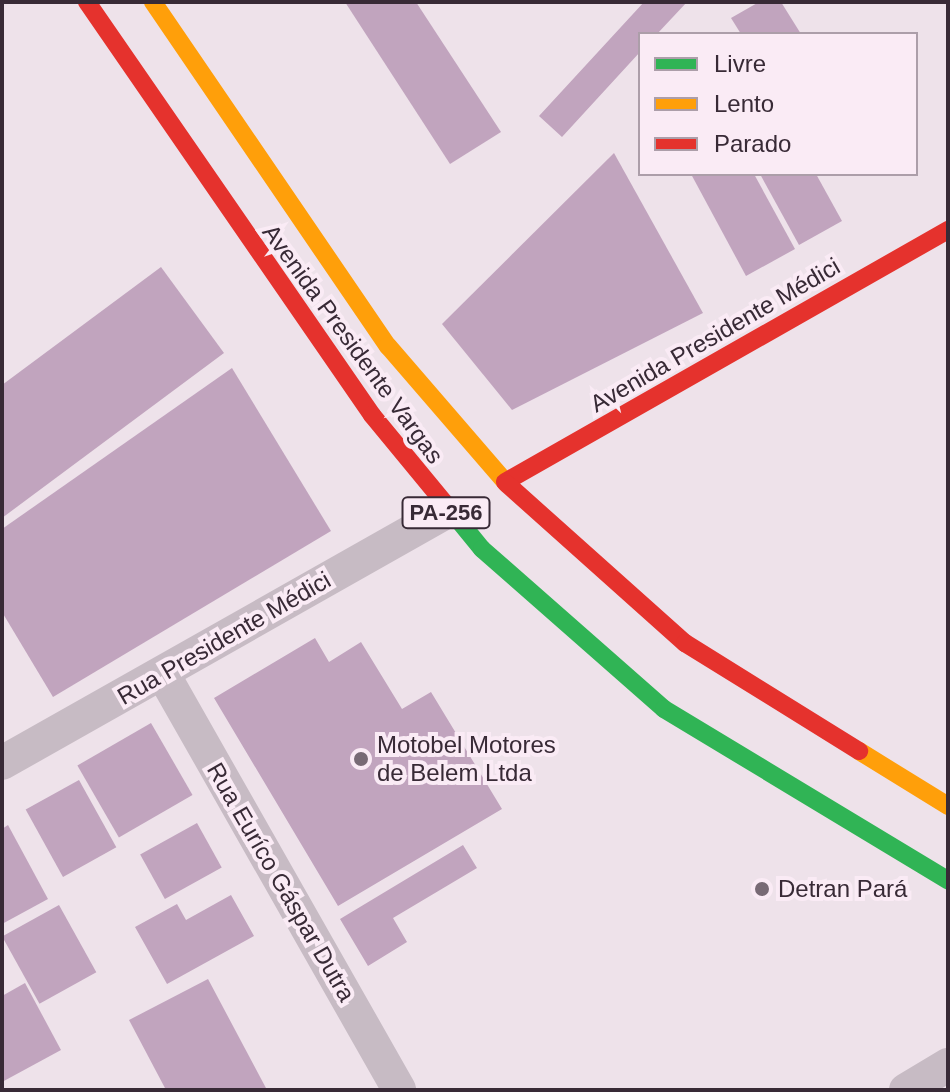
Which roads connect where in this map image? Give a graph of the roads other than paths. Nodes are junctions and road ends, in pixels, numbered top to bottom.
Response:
1 (87, 2) edge
2 (153, 2) edge
3 (948, 230) edge
4 (505, 482) junction
5 (446, 512) junction
6 (163, 674) junction
7 (2, 763) edge
8 (948, 806) edge
9 (948, 880) edge
10 (948, 1065) edge
11 (399, 1090) edge
12 (906, 1090) edge

1 - 5 main road, Avenida Presidente Vargas / PA-256
2 - 4 main road, Avenida Presidente Vargas / PA-256
3 - 4 main road, Avenida Presidente Médici
4 - 8 main road, Avenida Presidente Vargas / PA-256
5 - 6 street, Rua Presidente Médici
5 - 9 main road, Avenida Presidente Vargas / PA-256
6 - 7 street, Rua Presidente Médici
6 - 11 street, Rua Euríco Gáspar Dutra
10 - 12 street

